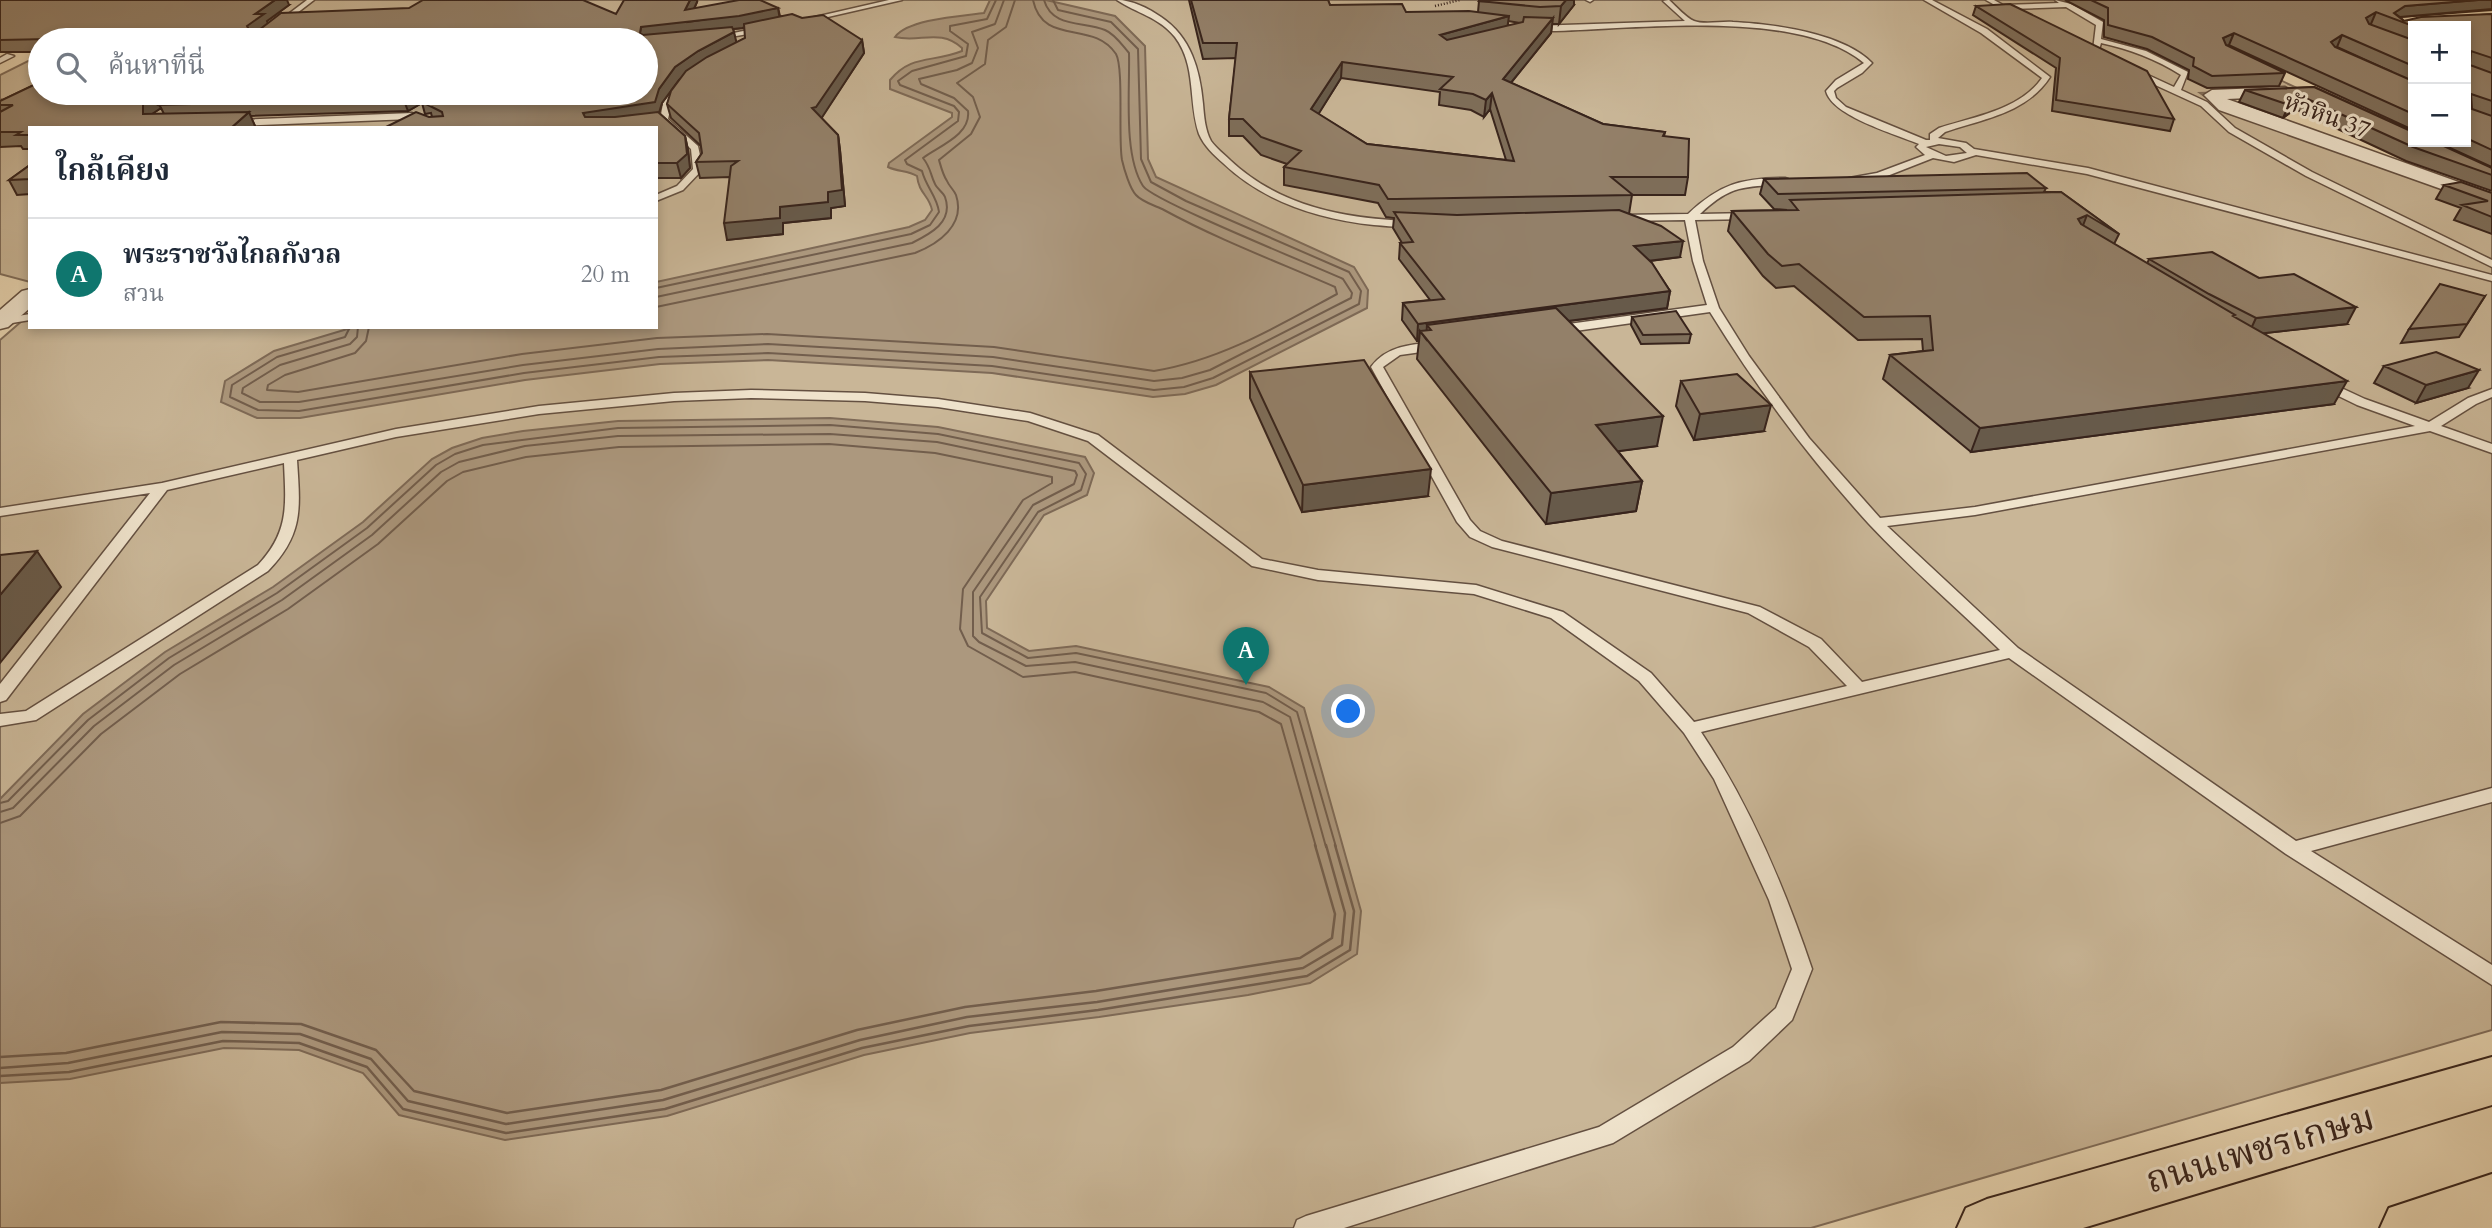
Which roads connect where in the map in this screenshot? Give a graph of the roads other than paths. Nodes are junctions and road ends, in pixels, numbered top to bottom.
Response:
1 (311, 0) edge
2 (899, 0) edge
3 (1120, 0) edge
4 (1927, 0) edge
5 (1989, 0) edge
6 (2058, 0) edge
7 (1666, 1) edge
8 (2070, 5) junction
9 (2001, 8) junction
10 (2025, 19) edge
11 (793, 23) edge
12 (1692, 23) junction
13 (274, 28) edge
14 (768, 29) edge
15 (1526, 29) edge
16 (740, 33) junction
17 (701, 39) edge
18 (2097, 40) junction
19 (745, 43) edge
20 (2084, 48) edge
21 (2095, 54) junction
22 (10, 56) edge
23 (2107, 59) edge
24 (0, 61) edge
25 (2119, 65) edge
26 (2276, 74) edge
27 (681, 84) edge
28 (2176, 91) junction
29 (421, 110) edge
30 (412, 116) junction
31 (664, 120) junction
32 (652, 121) edge
33 (219, 123) edge
34 (394, 126) edge
35 (437, 126) edge
36 (1931, 146) junction
37 (1973, 152) junction
38 (1800, 181) edge
39 (1835, 181) edge
40 (2492, 188) edge
41 (2466, 192) junction
42 (658, 197) edge
43 (2492, 201) edge
44 (1759, 216) edge
45 (1690, 218) junction
46 (1429, 224) edge
47 (1641, 229) edge
48 (1682, 248) edge
49 (1698, 261) junction
50 (2492, 264) edge
51 (2492, 278) edge
52 (23, 293) edge
53 (1713, 307) junction
54 (28, 317) edge
55 (0, 322) edge
56 (1547, 331) edge
57 (1454, 344) edge
58 (2315, 379) edge
59 (2492, 393) edge
60 (2430, 427) junction
61 (2492, 449) edge
62 (290, 458) junction
63 (162, 487) junction
64 (0, 512) edge
65 (1876, 523) junction
66 (2012, 652) junction
67 (1854, 691) junction
68 (0, 696) edge
69 (0, 720) edge
70 (1690, 729) junction
71 (2492, 795) edge
72 (2293, 849) junction
73 (2492, 976) edge
74 (2492, 1081) edge
75 (1306, 1228) edge
76 (1987, 1228) edge

1 - 13 lane
2 - 11 lane
3 - 46 lane
4 - 36 lane
5 - 9 lane
6 - 8 lane
7 - 12 lane
8 - 9 lane
8 - 18 lane
9 - 10 lane
12 - 15 lane
12 - 36 lane
14 - 16 lane
16 - 17 lane
16 - 19 lane
18 - 21 lane
18 - 28 lane
20 - 21 lane
21 - 23 lane
22 - 24 lane
25 - 28 lane
26 - 41 street, หัวหิน 37
27 - 31 lane
28 - 50 lane
29 - 30 lane
30 - 33 lane
30 - 34 lane
30 - 35 lane
31 - 32 lane
31 - 42 lane
36 - 37 lane
36 - 37 lane
36 - 39 lane
37 - 51 lane
38 - 45 lane
40 - 41 street
41 - 43 street, หัวหิน 37
44 - 45 lane
45 - 47 lane
45 - 49 lane
48 - 49 lane
49 - 53 lane
52 - 55 street
53 - 56 lane
53 - 65 lane
54 - 55 lane
57 - 67 lane
58 - 60 lane
59 - 60 lane
60 - 61 lane
60 - 65 lane
62 - 63 lane
62 - 69 lane
62 - 70 lane
63 - 64 lane
63 - 68 lane
65 - 66 lane
66 - 67 lane
66 - 72 lane
67 - 70 lane
70 - 75 lane
71 - 72 lane
72 - 73 lane
74 - 76 main road, ถนนเพชรเกษม

